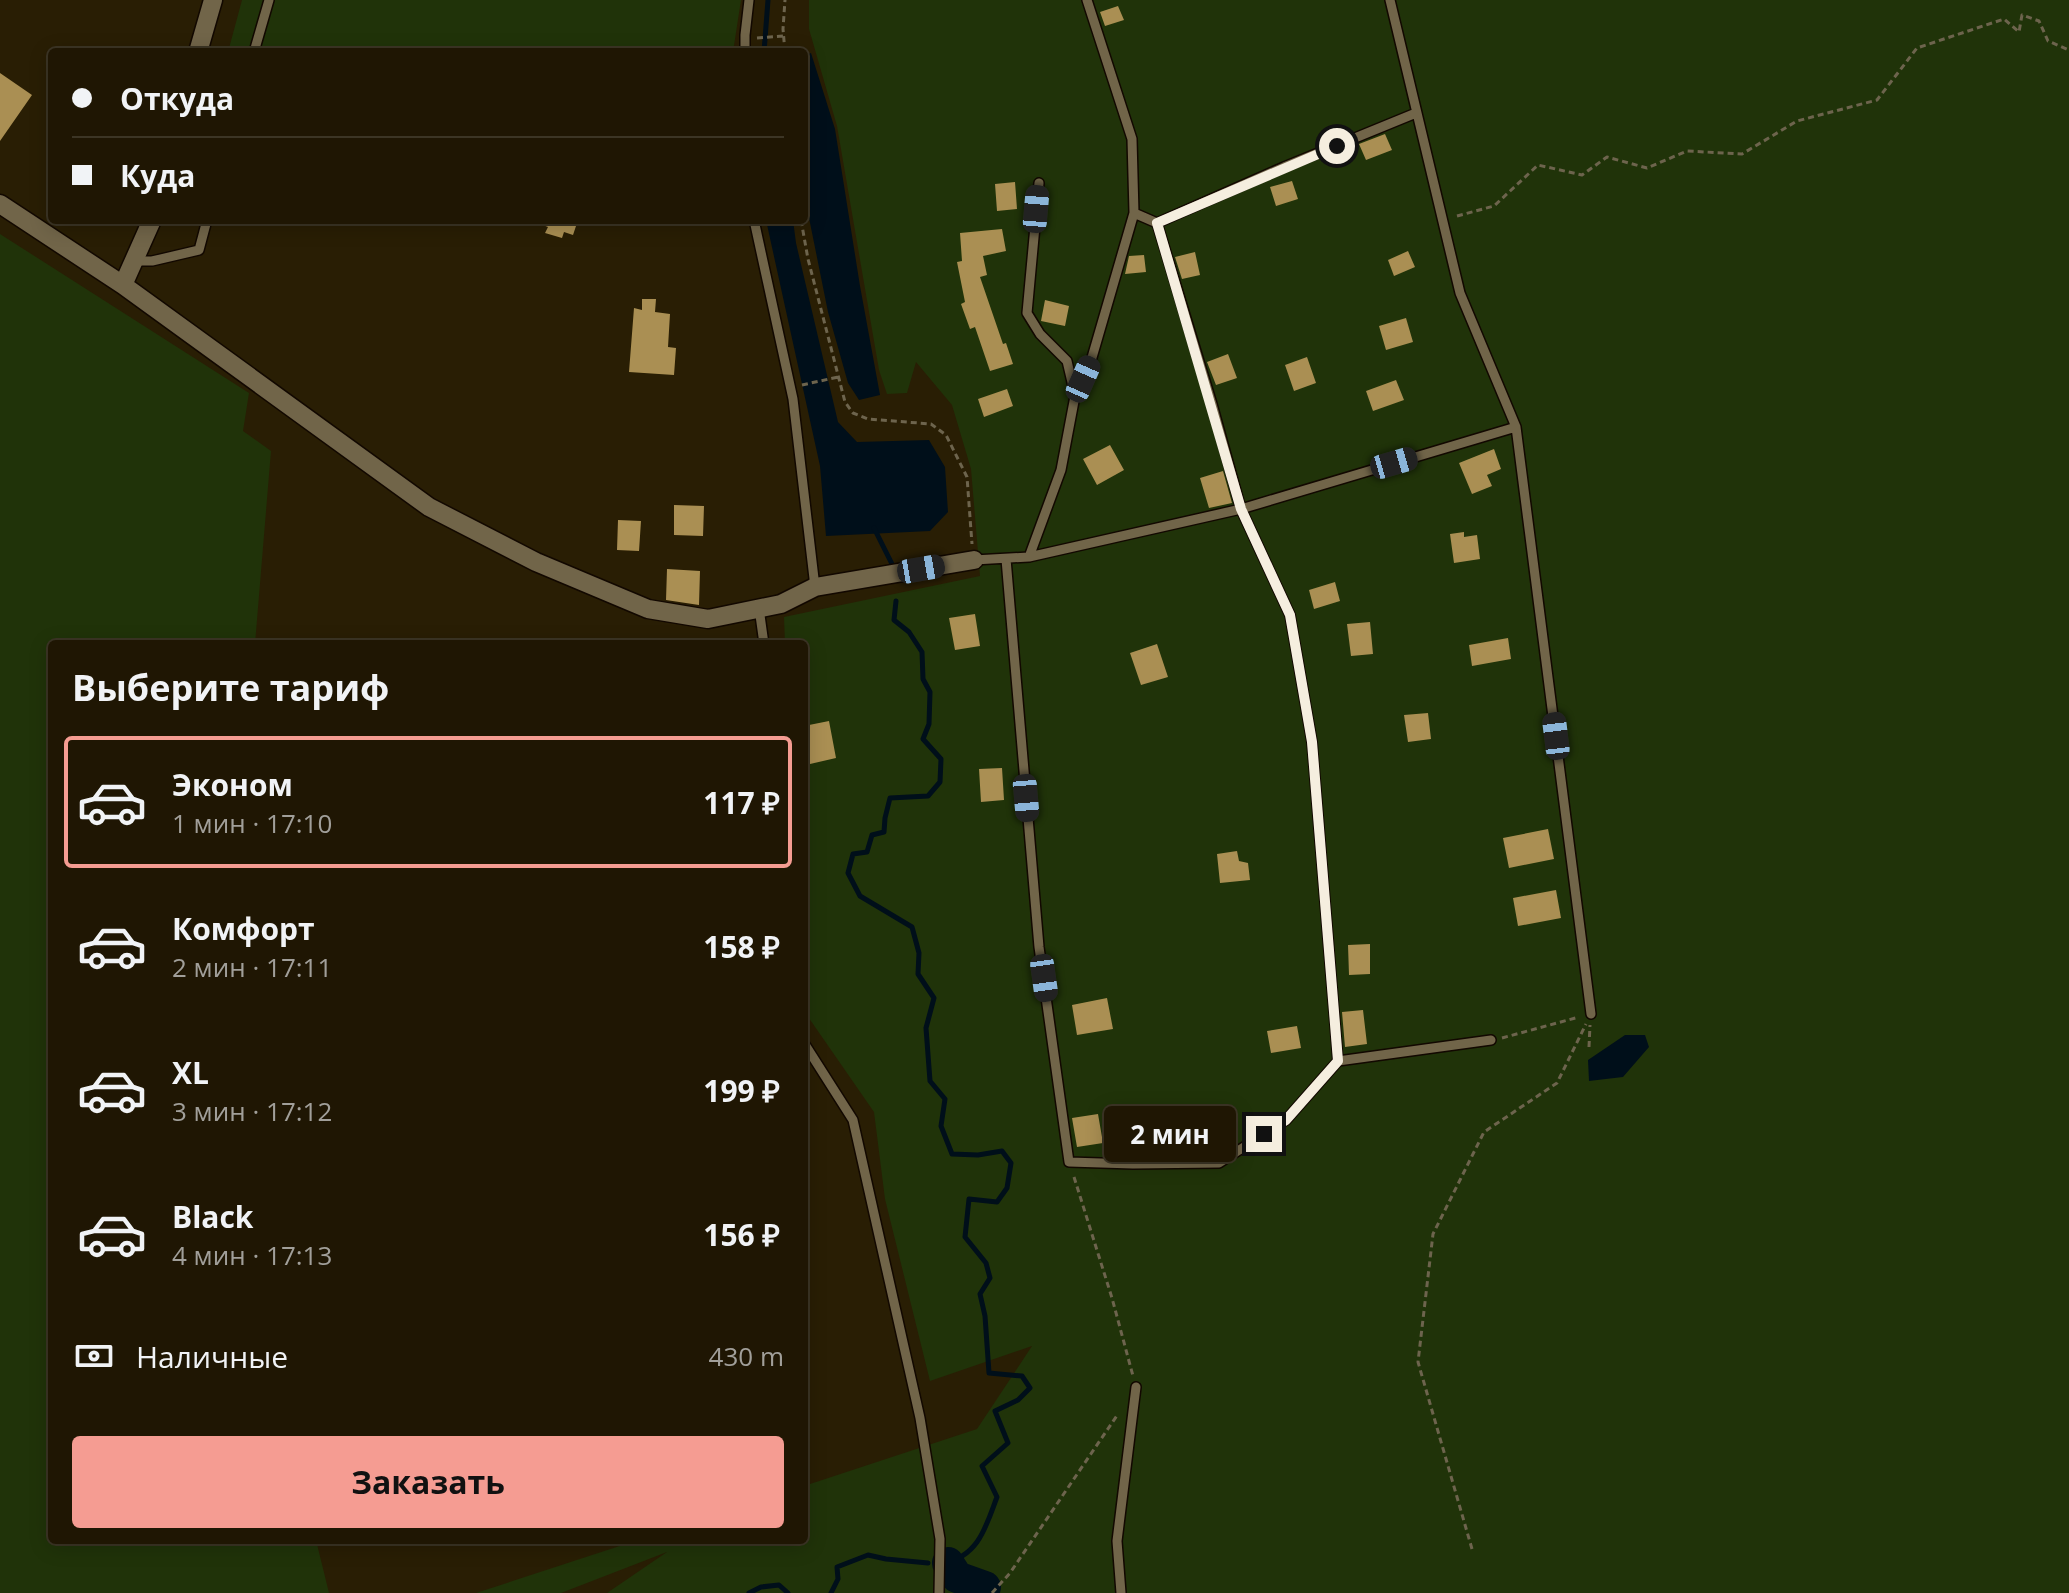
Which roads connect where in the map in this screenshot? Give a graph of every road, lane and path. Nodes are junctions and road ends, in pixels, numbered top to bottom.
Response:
1 (213, 0) edge
2 (269, 0) edge
3 (749, 0) edge
4 (785, 0) edge
5 (1087, 0) edge
6 (1390, 0) edge
7 (784, 36) junction
8 (751, 39) dead end
9 (199, 48) edge
10 (255, 48) edge
11 (745, 48) edge
12 (785, 48) edge
13 (2069, 50) edge
14 (1416, 113) junction
15 (1039, 183) dead end
16 (0, 204) edge
17 (1134, 213) junction
18 (1442, 220) junction
19 (1157, 223) junction
20 (150, 224) edge
21 (206, 224) edge
22 (755, 224) edge
23 (802, 224) edge
24 (134, 261) junction
25 (123, 285) junction
26 (838, 377) junction
27 (806, 384) dead end
28 (1075, 396) junction
29 (1516, 427) junction
30 (1241, 509) junction
31 (1029, 557) junction
32 (1006, 559) junction
33 (974, 560) junction
34 (815, 587) junction
35 (759, 608) junction
36 (763, 640) edge
37 (1591, 1014) junction
38 (1491, 1040) joint
39 (1589, 1047) dead end
40 (808, 1049) edge
41 (1338, 1061) junction
42 (1069, 1162) junction
43 (1136, 1387) junction
44 (1472, 1549) dead end
45 (939, 1593) edge
46 (992, 1593) edge
47 (1121, 1593) edge

1 - 9 street
2 - 10 lane
3 - 11 lane
4 - 7 path
5 - 17 lane
6 - 14 lane
7 - 8 path
7 - 12 path
13 - 18 path
14 - 18 lane
14 - 19 lane
15 - 28 lane
16 - 25 street
17 - 19 lane
17 - 28 lane
18 - 29 lane
19 - 30 lane
20 - 24 street
21 - 24 lane
22 - 34 lane
23 - 26 path
24 - 25 street
25 - 35 street
26 - 27 path
26 - 33 path
28 - 31 lane
29 - 30 lane
29 - 37 lane
30 - 31 lane
30 - 41 lane
31 - 32 lane
32 - 33 lane
32 - 42 lane
33 - 34 street
34 - 35 street
35 - 36 lane
37 - 38 path
37 - 39 path
37 - 44 path
38 - 41 lane
40 - 45 lane
41 - 42 lane
42 - 43 path
43 - 46 path
43 - 47 lane

